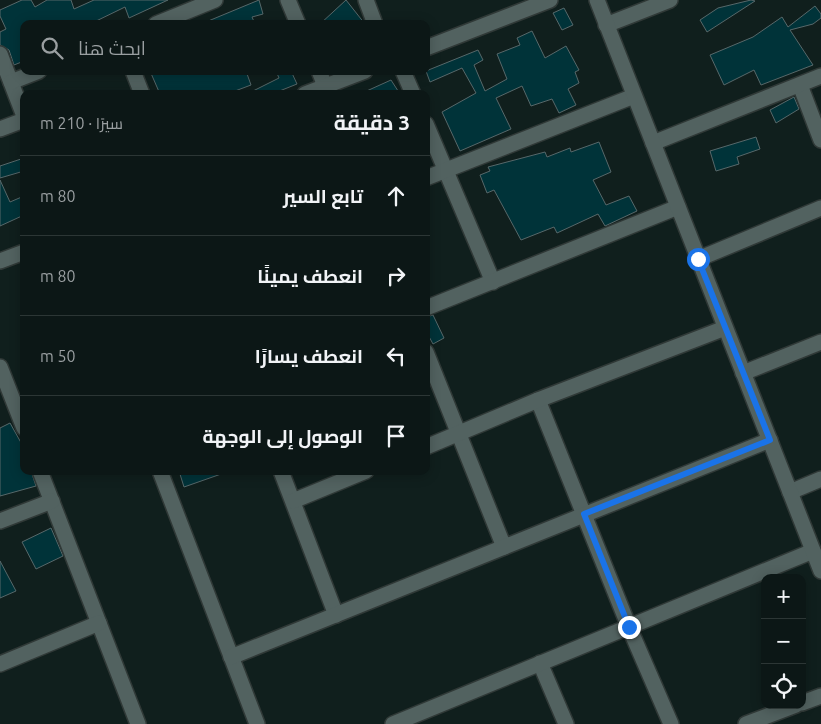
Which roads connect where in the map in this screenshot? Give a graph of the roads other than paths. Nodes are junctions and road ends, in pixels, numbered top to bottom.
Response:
1 (215, 0) edge
2 (288, 0) edge
3 (366, 0) edge
4 (550, 0) edge
5 (597, 0) edge
6 (670, 0) edge
7 (166, 20) edge
8 (296, 20) edge
9 (374, 20) edge
10 (606, 25) junction
11 (430, 46) edge
12 (0, 54) edge
13 (29, 75) edge
14 (135, 75) edge
15 (321, 75) edge
16 (354, 75) edge
17 (406, 75) edge
18 (821, 76) edge
19 (11, 82) junction
20 (800, 84) junction
21 (325, 86) junction
22 (140, 90) edge
23 (315, 90) edge
24 (411, 90) edge
25 (634, 96) junction
26 (20, 106) edge
27 (20, 122) edge
28 (0, 129) edge
29 (430, 133) edge
30 (821, 140) edge
31 (653, 142) junction
32 (446, 170) junction
33 (430, 176) edge
34 (678, 207) junction
35 (821, 208) edge
36 (20, 254) edge
37 (698, 259) junction
38 (0, 261) edge
39 (493, 282) junction
40 (430, 306) edge
41 (726, 328) junction
42 (821, 342) edge
43 (430, 362) edge
44 (0, 367) edge
45 (743, 373) junction
46 (4, 387) edge
47 (538, 400) junction
48 (20, 420) edge
49 (458, 434) junction
50 (770, 440) junction
51 (430, 445) edge
52 (42, 475) edge
53 (162, 475) edge
54 (283, 475) edge
55 (356, 475) edge
56 (821, 480) edge
57 (790, 492) junction
58 (52, 501) junction
59 (293, 501) junction
60 (584, 514) junction
61 (0, 521) edge
62 (504, 547) junction
63 (813, 551) junction
64 (821, 571) edge
65 (336, 615) junction
66 (99, 623) junction
67 (629, 627) junction
68 (232, 657) junction
69 (540, 663) junction
70 (0, 664) edge
71 (821, 696) edge
72 (806, 702) edge
73 (785, 709) edge
74 (138, 724) edge
75 (257, 724) edge
76 (393, 724) edge
77 (566, 724) edge
78 (671, 724) edge
79 (746, 724) edge

1 - 7 street
2 - 8 street
3 - 9 street
4 - 11 street
5 - 10 street
6 - 10 street
10 - 25 street
12 - 19 street
13 - 19 street
14 - 22 street
15 - 21 street
16 - 21 street
17 - 24 street
18 - 20 street
19 - 26 street
20 - 30 street
20 - 31 street
21 - 23 street
25 - 31 street
25 - 32 street
27 - 28 street
29 - 32 street
31 - 34 street
32 - 33 street
32 - 39 street
34 - 37 street
34 - 39 street
35 - 37 street
36 - 38 street
37 - 41 street
39 - 40 street
41 - 45 street
41 - 47 street
42 - 45 street
43 - 49 street
44 - 46 street
45 - 50 street
46 - 48 street
47 - 49 street
47 - 60 street
49 - 51 street
49 - 62 street
50 - 57 street
50 - 60 street
52 - 58 street
53 - 68 street
54 - 59 street
55 - 59 street
56 - 57 street
57 - 63 street
58 - 61 street
58 - 66 street
59 - 65 street
60 - 62 street
60 - 67 street
62 - 65 street
63 - 64 street
63 - 67 street
65 - 68 street
66 - 70 street
66 - 74 street
67 - 69 street
67 - 78 street
68 - 75 street
69 - 76 street
69 - 77 street
71 - 72 street
73 - 79 street

